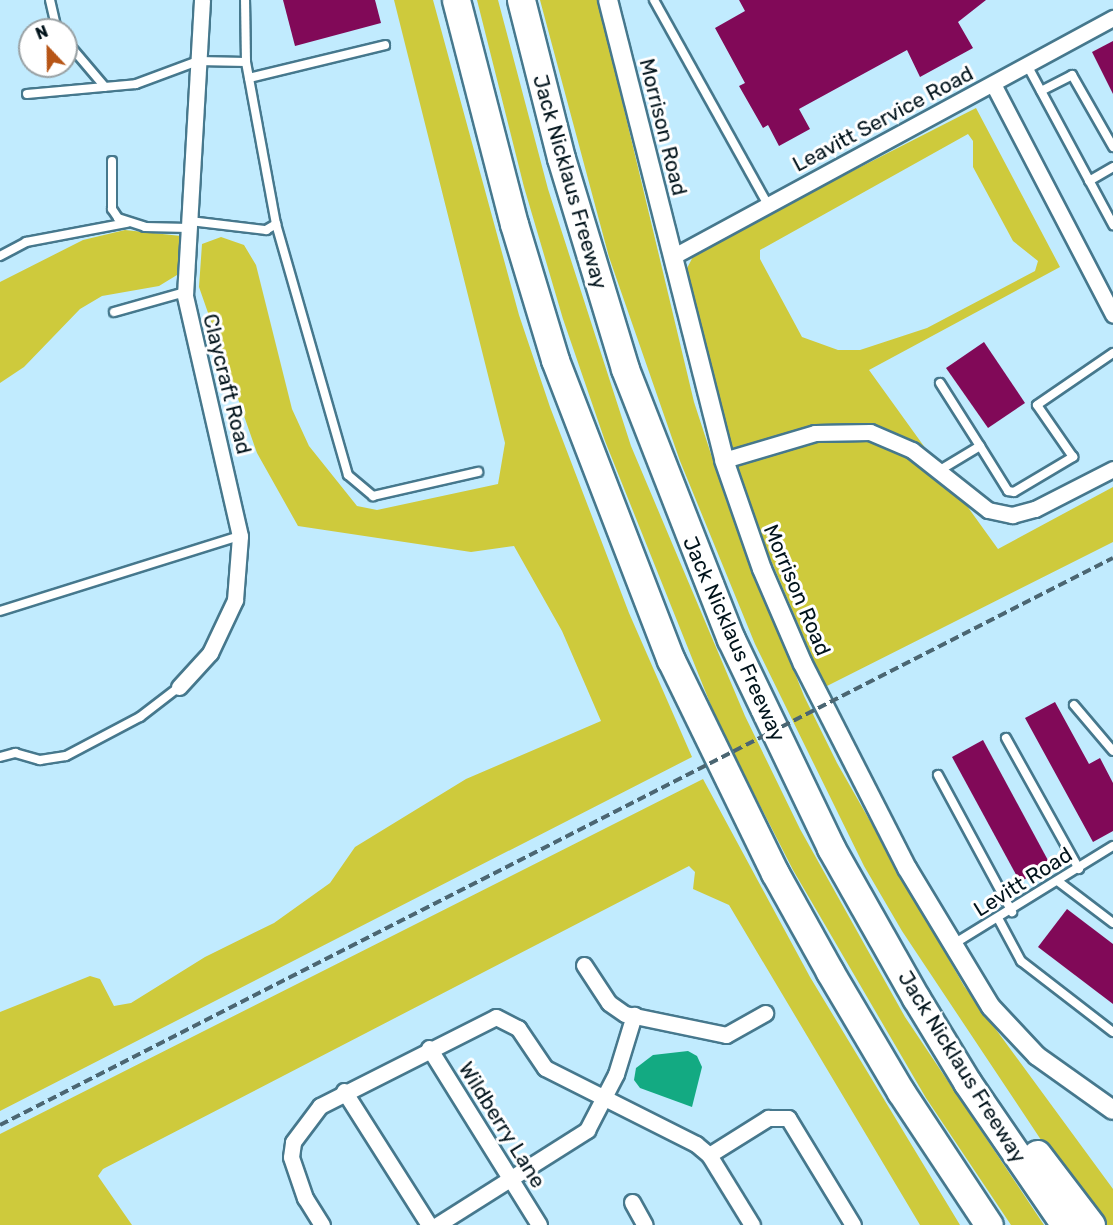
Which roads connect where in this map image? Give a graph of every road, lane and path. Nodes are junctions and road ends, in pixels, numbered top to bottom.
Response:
1 (50, 0) edge
2 (201, 0) edge
3 (245, 0) edge
4 (456, 0) edge
5 (521, 0) edge
6 (608, 0) edge
7 (654, 0) edge
8 (54, 18) edge
9 (1113, 18) edge
10 (385, 45) dead end
11 (78, 55) edge
12 (198, 61) junction
13 (246, 62) junction
14 (1027, 65) junction
15 (249, 78) junction
16 (993, 84) junction
17 (105, 87) junction
18 (1041, 91) junction
19 (27, 94) dead end
20 (1113, 147) edge
21 (112, 161) dead end
22 (1113, 167) edge
23 (1089, 181) junction
24 (768, 205) junction
25 (127, 223) junction
26 (190, 224) junction
27 (276, 224) junction
28 (1113, 225) edge
29 (0, 256) edge
30 (672, 256) junction
31 (185, 292) junction
32 (114, 312) dead end
33 (1113, 315) edge
34 (1113, 353) edge
35 (940, 383) dead end
36 (980, 446) junction
37 (724, 460) junction
38 (1113, 469) edge
39 (940, 470) junction
40 (478, 472) dead end
41 (240, 536) junction
42 (0, 610) edge
43 (179, 687) joint
44 (1074, 705) dead end
45 (1006, 738) dead end
46 (1113, 751) edge
47 (0, 757) edge
48 (938, 775) dead end
49 (1113, 846) edge
50 (1079, 869) junction
51 (1059, 882) junction
52 (1012, 912) junction
53 (999, 920) junction
54 (1113, 923) edge
55 (951, 946) junction
56 (584, 965) dead end
57 (916, 998) junction
58 (765, 1013) dead end
59 (633, 1016) junction
60 (1113, 1032) edge
61 (429, 1048) junction
62 (344, 1091) junction
63 (605, 1102) junction
64 (1113, 1110) edge
65 (709, 1155) junction
66 (511, 1179) junction
67 (964, 1190) junction
68 (632, 1203) dead end
69 (322, 1225) edge
70 (429, 1225) edge
71 (437, 1225) edge
72 (539, 1225) edge
73 (645, 1225) edge
74 (752, 1225) edge
75 (854, 1225) edge
76 (982, 1225) edge
77 (989, 1225) edge
78 (1065, 1225) edge
79 (1091, 1225) edge

1 - 8 lane
2 - 12 street, Claycraft Road
3 - 13 lane
4 - 67 highway
5 - 57 highway, Jack Nicklaus Freeway
6 - 30 street, Morrison Road
7 - 24 lane
9 - 14 street, Leavitt Service Road
10 - 15 lane
11 - 17 lane
12 - 13 lane
12 - 17 lane
12 - 26 street, Claycraft Road
13 - 15 lane
14 - 16 street, Leavitt Service Road
14 - 18 lane
15 - 27 lane
16 - 24 street, Leavitt Service Road
16 - 33 street
17 - 19 lane
18 - 20 lane
18 - 23 lane
21 - 25 lane
22 - 23 lane
23 - 28 lane
24 - 30 street, Leavitt Service Road
25 - 26 lane
25 - 29 lane
26 - 27 lane
26 - 31 street, Claycraft Road
27 - 40 lane
30 - 37 street, Morrison Road
31 - 32 lane
31 - 41 street, Claycraft Road
34 - 36 lane
35 - 36 lane
36 - 39 lane
37 - 39 street
37 - 55 street, Morrison Road
38 - 39 street
41 - 42 lane
41 - 43 street, Claycraft Road
43 - 47 lane
44 - 46 lane
45 - 50 lane
48 - 52 lane
49 - 50 lane, Levitt Road
50 - 51 lane, Levitt Road
51 - 52 lane, Levitt Road
51 - 54 lane
52 - 53 lane, Levitt Road
53 - 55 lane, Levitt Road
53 - 60 lane
55 - 64 street, Morrison Road
56 - 59 street
57 - 78 highway, Jack Nicklaus Freeway
57 - 79 highway
58 - 59 street
59 - 63 street
61 - 62 street
61 - 63 street
61 - 66 street, Wildberry Lane
62 - 69 street
62 - 70 street
63 - 65 street
63 - 66 street
65 - 74 street
65 - 75 street
66 - 71 street
66 - 72 street, Wildberry Lane
67 - 76 highway
67 - 77 highway
68 - 73 street

